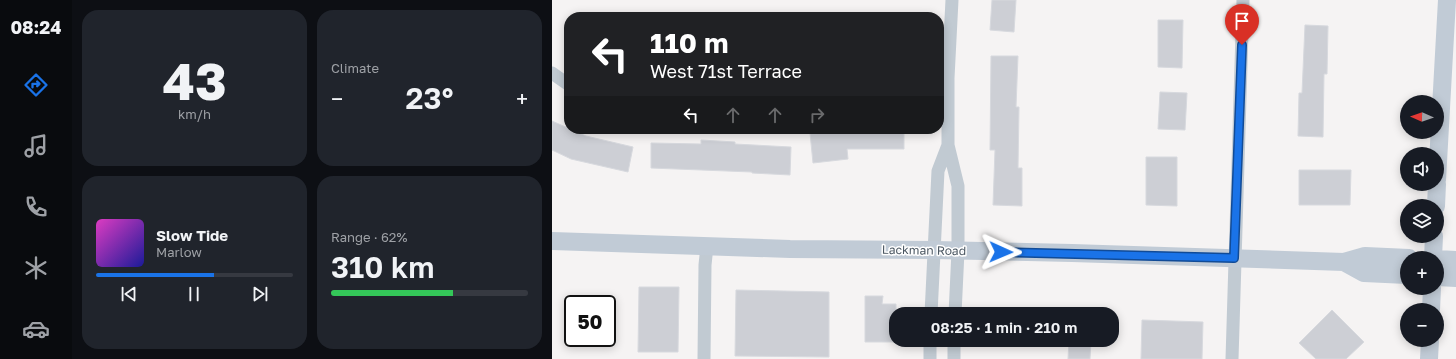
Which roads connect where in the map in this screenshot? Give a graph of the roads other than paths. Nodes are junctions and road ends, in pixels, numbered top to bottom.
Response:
1 (952, 0) edge
2 (1243, 0) edge
3 (1447, 0) edge
4 (552, 73) edge
5 (944, 78) edge
6 (564, 81) edge
7 (948, 145) junction
8 (1439, 147) edge
9 (552, 241) edge
10 (707, 246) junction
11 (935, 250) junction
12 (958, 251) junction
13 (1234, 258) junction
14 (1400, 258) edge
15 (1444, 259) edge
16 (1456, 260) edge
17 (1344, 262) junction
18 (1400, 275) edge
19 (1444, 277) edge
20 (1456, 278) edge
21 (931, 307) edge
22 (956, 307) edge
23 (930, 347) edge
24 (954, 347) edge
25 (1430, 347) edge
26 (704, 359) edge
27 (930, 359) edge
28 (954, 359) edge
29 (1232, 359) edge
30 (1429, 359) edge

1 - 5 street
2 - 13 street
3 - 8 main road
4 - 6 street
5 - 7 street
7 - 11 street
7 - 12 street
9 - 10 main road, Lackman Road
10 - 11 main road, Lackman Road
10 - 26 street
11 - 12 main road, Lackman Road
11 - 21 street
12 - 13 main road, Lackman Road
12 - 22 street
13 - 17 main road, Lackman Road
13 - 29 street
14 - 17 main road, Lackman Road
15 - 16 main road
17 - 18 main road, Lackman Road
19 - 20 main road
23 - 27 street
24 - 28 street
25 - 30 main road

